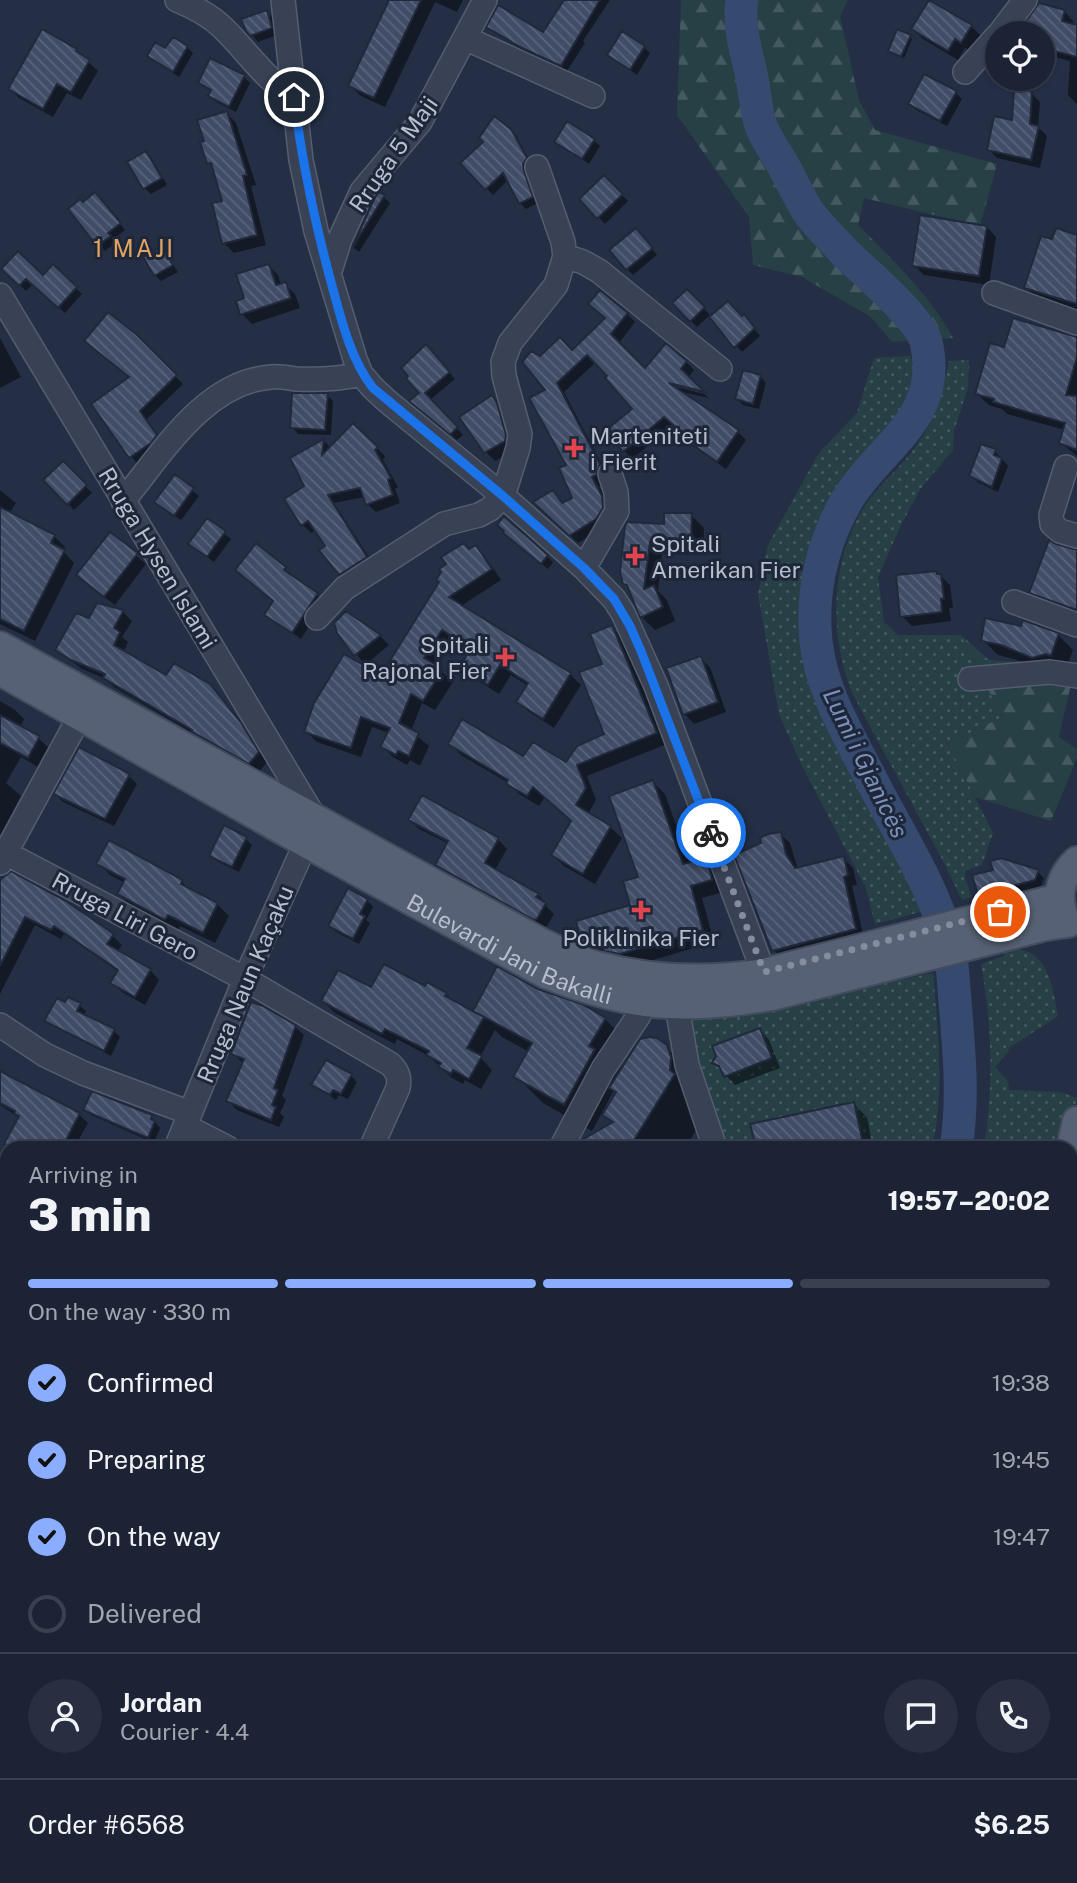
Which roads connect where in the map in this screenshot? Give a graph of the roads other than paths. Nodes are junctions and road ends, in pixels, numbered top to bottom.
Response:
1 (177, 0) edge
2 (283, 0) edge
3 (485, 0) edge
4 (1025, 0) edge
5 (1009, 21) edge
6 (465, 38) junction
7 (985, 50) edge
8 (965, 72) dead end
9 (593, 96) dead end
10 (294, 97) junction
11 (537, 167) dead end
12 (565, 256) junction
13 (328, 274) junction
14 (995, 293) dead end
15 (0, 295) edge
16 (1077, 323) edge
17 (720, 369) dead end
18 (361, 374) junction
19 (1066, 467) dead end
20 (610, 474) dead end
21 (503, 496) junction
22 (123, 501) junction
23 (1077, 536) edge
24 (584, 568) junction
25 (1014, 602) dead end
26 (317, 618) dead end
27 (1077, 625) edge
28 (0, 646) edge
29 (0, 671) edge
30 (1077, 676) edge
31 (970, 679) dead end
32 (80, 716) junction
33 (311, 831) junction
34 (2, 855) edge
35 (1077, 861) edge
36 (1071, 924) edge
37 (246, 979) junction
38 (768, 984) junction
39 (645, 1003) junction
40 (677, 1006) junction
41 (0, 1026) edge
42 (187, 1120) junction
43 (1077, 1121) edge
44 (179, 1141) edge
45 (218, 1141) edge
46 (374, 1141) edge
47 (565, 1141) edge
48 (713, 1141) edge
49 (1073, 1141) edge

1 - 10 street
2 - 10 street
3 - 6 street, Rruga 5 Maji
4 - 5 street
6 - 9 street
6 - 13 street, Rruga 5 Maji
7 - 8 street
10 - 13 street
11 - 12 street
12 - 17 street
12 - 21 street
13 - 18 street
14 - 16 street
15 - 22 street, Rruga Hysen Islami
18 - 21 street
18 - 22 street
19 - 23 street
20 - 24 street
21 - 24 street
21 - 26 street
22 - 33 street, Rruga Hysen Islami
24 - 38 street
25 - 27 street
28 - 33 main road, Bulevardi Jani Bakalli
29 - 32 main road, Bulevardi Jani Bakalli
30 - 31 street
32 - 33 main road, Bulevardi Jani Bakalli
32 - 34 street
33 - 37 street, Rruga Naun Kaçaku
33 - 38 main road, Bulevardi Jani Bakalli
33 - 39 main road, Bulevardi Jani Bakalli
34 - 37 street, Rruga Liri Gero
35 - 36 main road
36 - 38 main road, Bulevardi Jani Bakalli
37 - 42 street, Rruga Naun Kaçaku
37 - 46 street, Rruga Liri Gero
38 - 40 main road, Bulevardi Jani Bakalli
39 - 40 main road, Bulevardi Jani Bakalli
39 - 47 street
40 - 48 street
41 - 42 street
42 - 44 street, Rruga Naun Kaçaku
42 - 45 street
43 - 49 main road

